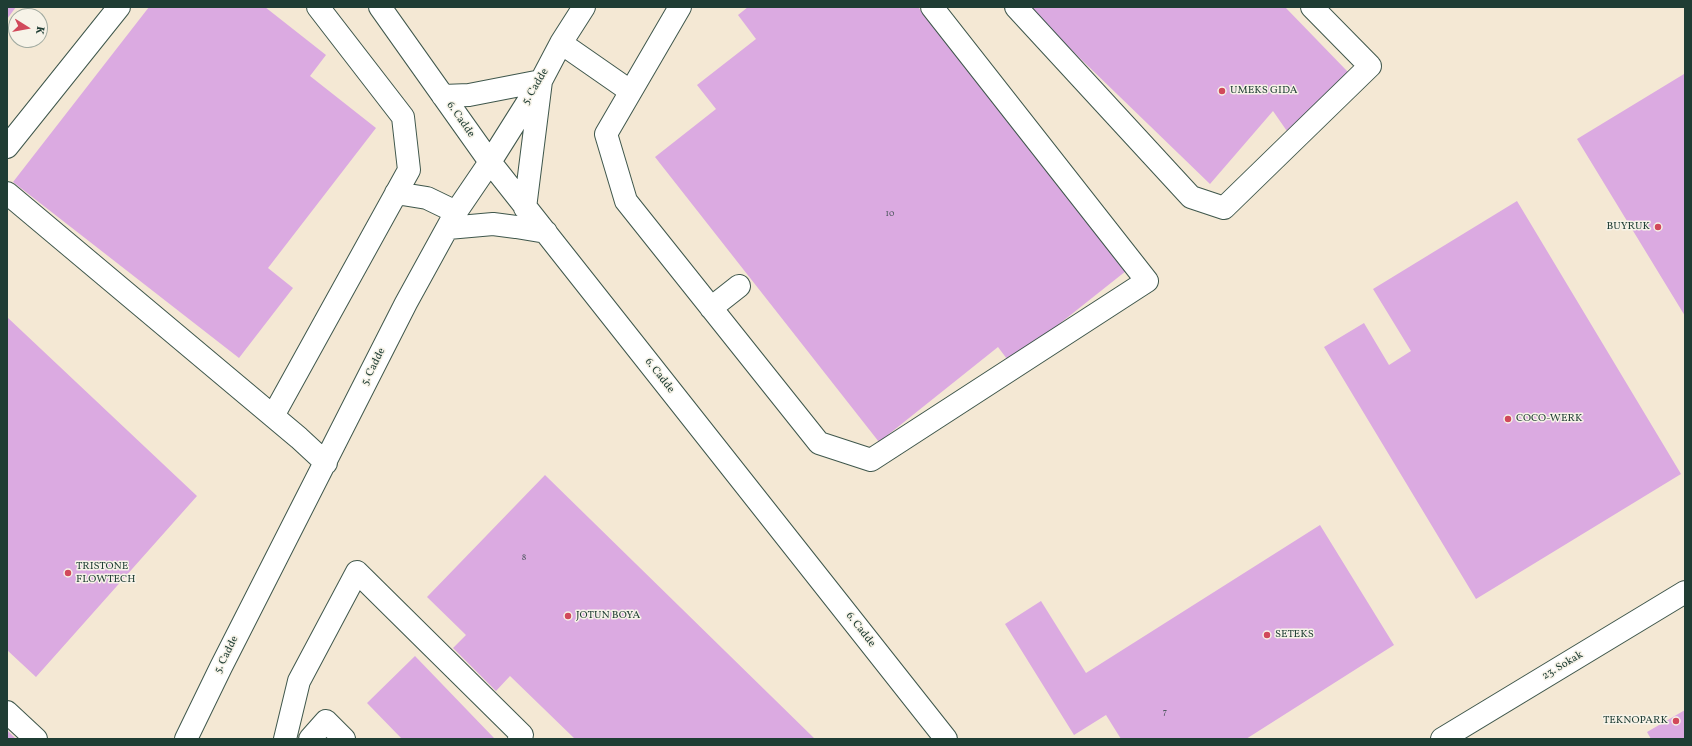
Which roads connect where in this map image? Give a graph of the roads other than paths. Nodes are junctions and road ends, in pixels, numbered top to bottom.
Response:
1 (119, 7) edge
2 (318, 7) edge
3 (380, 7) edge
4 (584, 7) edge
5 (680, 7) edge
6 (932, 7) edge
7 (1016, 7) edge
8 (1312, 7) edge
9 (561, 43) junction
10 (541, 81) junction
11 (630, 91) junction
12 (443, 96) junction
13 (7, 147) edge
14 (490, 162) junction
15 (7, 193) edge
16 (396, 193) junction
17 (525, 208) junction
18 (452, 220) junction
19 (546, 232) junction
20 (739, 286) dead end
21 (711, 308) junction
22 (273, 416) junction
23 (326, 463) junction
24 (1685, 592) edge
25 (7, 712) edge
26 (36, 739) edge
27 (186, 739) edge
28 (285, 739) edge
29 (310, 739) edge
30 (344, 739) edge
31 (519, 739) edge
32 (946, 739) edge
33 (1442, 739) edge

1 - 13 street
2 - 16 street
3 - 12 street, 6. Cadde
4 - 9 street, 5. Cadde
5 - 11 street
6 - 21 street
7 - 8 street
9 - 10 street, 5. Cadde
9 - 11 street
10 - 12 street
10 - 14 street, 5. Cadde
10 - 17 street
11 - 21 street
12 - 14 street, 6. Cadde
14 - 17 street, 6. Cadde
14 - 18 street, 5. Cadde
15 - 22 street
16 - 18 street
16 - 22 street
17 - 19 street, 6. Cadde
18 - 19 street
18 - 23 street, 5. Cadde
19 - 32 street, 6. Cadde
20 - 21 street
22 - 23 street
23 - 27 street, 5. Cadde
24 - 33 street, 23. Sokak
25 - 26 street
28 - 31 street
29 - 30 street

